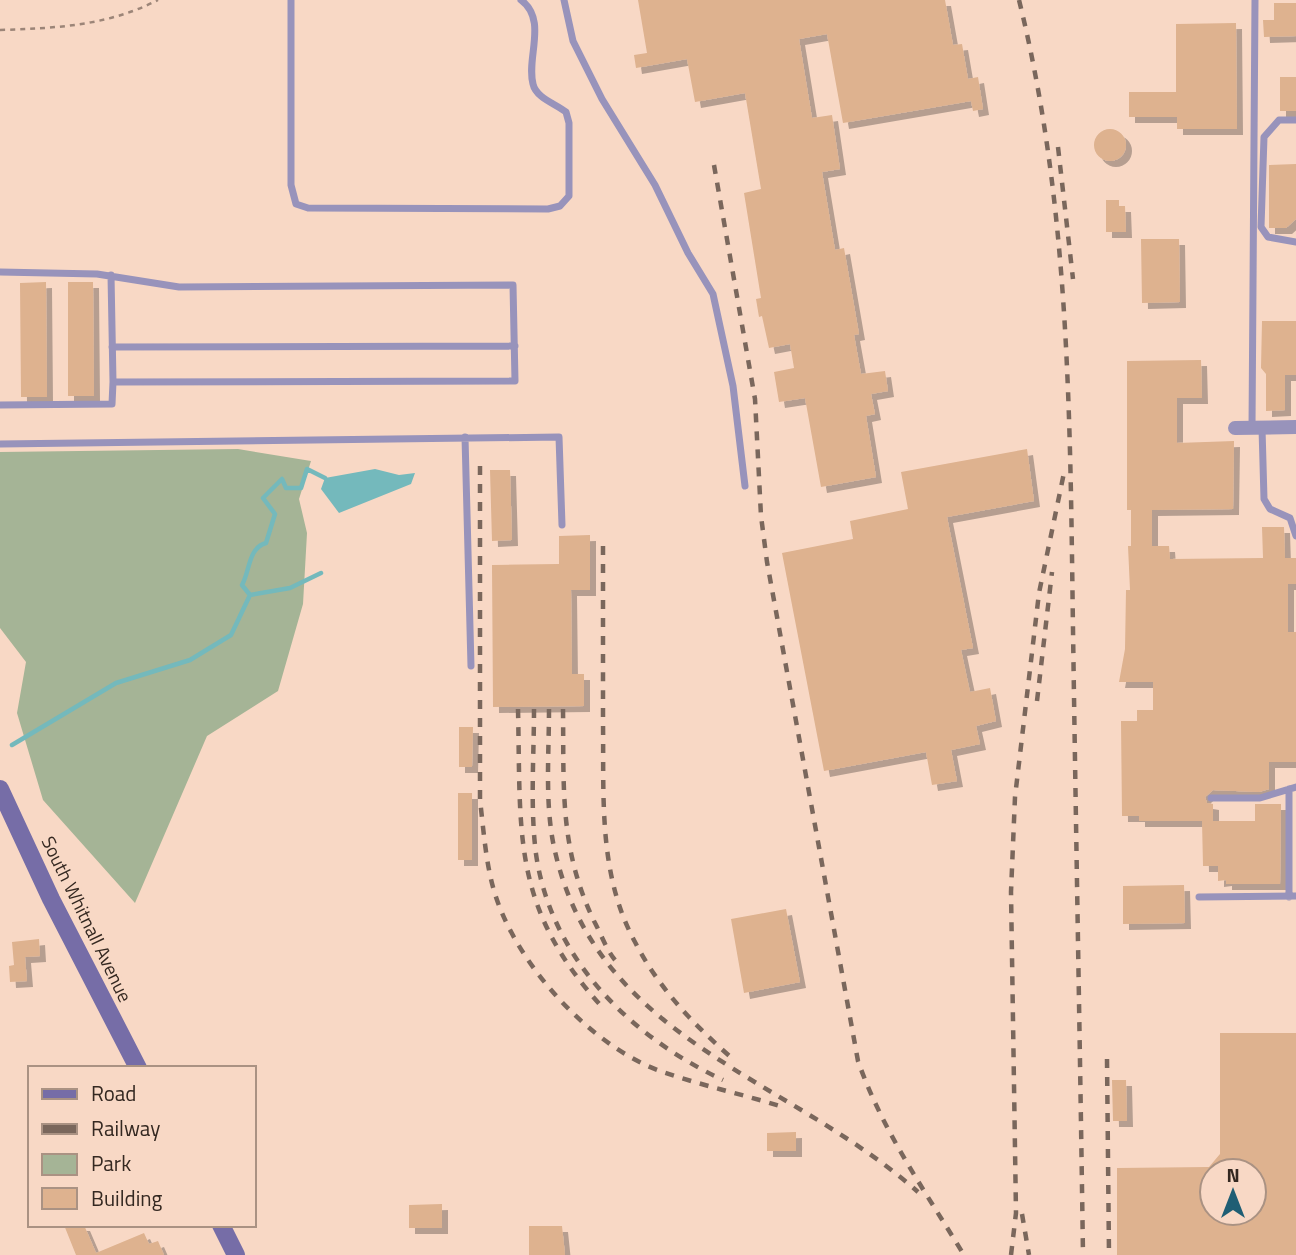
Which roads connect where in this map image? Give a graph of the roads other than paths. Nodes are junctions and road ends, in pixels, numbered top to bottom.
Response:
1 (291, 0) edge
2 (521, 0) edge
3 (564, 0) edge
4 (1255, 0) edge
5 (1296, 120) edge
6 (1296, 242) edge
7 (0, 272) edge
8 (111, 275) junction
9 (515, 346) junction
10 (112, 347) junction
11 (113, 382) junction
12 (0, 405) edge
13 (1257, 427) junction
14 (1296, 427) edge
15 (1235, 428) dead end
16 (465, 438) junction
17 (0, 444) edge
18 (746, 486) dead end
19 (562, 525) dead end
20 (1296, 536) edge
21 (471, 666) dead end
22 (1293, 788) edge
23 (0, 789) edge
24 (1211, 798) dead end
25 (1199, 897) dead end
26 (1293, 897) edge
27 (137, 1066) edge
28 (221, 1227) edge
29 (236, 1255) edge

1 - 2 lane
3 - 18 lane
4 - 13 lane
5 - 6 lane
7 - 8 lane
8 - 9 lane
8 - 10 lane
9 - 10 lane
9 - 11 lane
10 - 11 lane
11 - 12 lane
13 - 14 street
13 - 15 street
13 - 20 lane
16 - 17 lane
16 - 19 lane
16 - 21 lane
22 - 24 lane
22 - 26 lane
23 - 27 street, South Whitnall Avenue
25 - 26 lane
28 - 29 street

